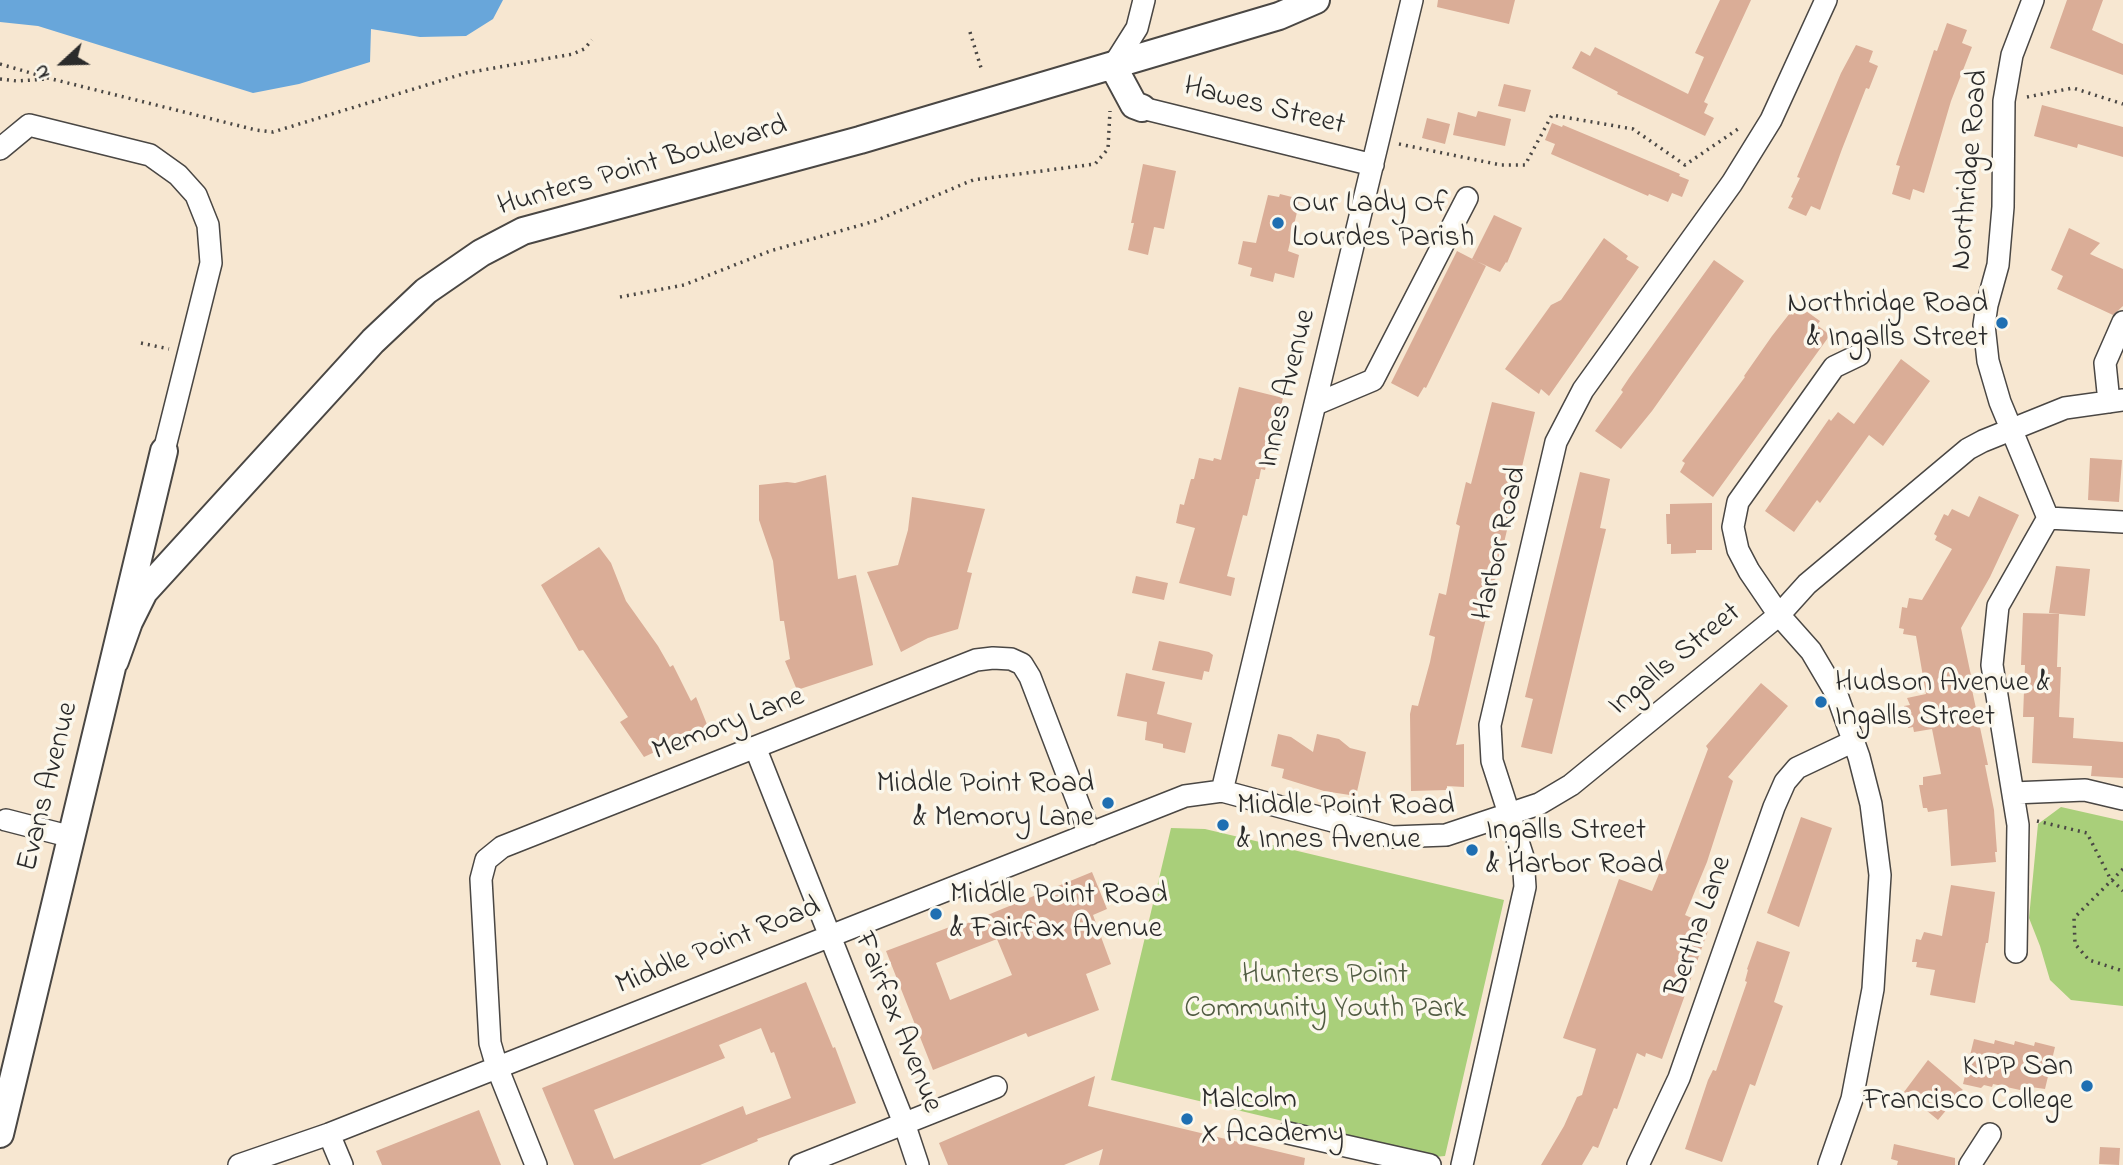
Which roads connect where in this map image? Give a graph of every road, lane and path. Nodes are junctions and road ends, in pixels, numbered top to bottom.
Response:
1 (1144, 0) edge
2 (1316, 0) edge
3 (1412, 0) edge
4 (1825, 0) edge
5 (2033, 0) edge
6 (970, 32) dead end
7 (592, 40) dead end
8 (0, 64) edge
9 (1113, 66) junction
10 (982, 71) dead end
11 (48, 78) junction
12 (0, 79) edge
13 (2004, 101) junction
14 (2123, 104) edge
15 (1110, 105) dead end
16 (1142, 108) joint
17 (1760, 138) junction
18 (1380, 140) junction
19 (0, 149) edge
20 (1373, 165) junction
21 (1467, 198) dead end
22 (620, 297) dead end
23 (2123, 322) edge
24 (141, 343) dead end
25 (167, 349) dead end
26 (1858, 355) dead end
27 (2116, 401) edge
28 (1316, 404) junction
29 (2012, 428) junction
30 (164, 451) joint
31 (2048, 518) junction
32 (2123, 522) edge
33 (1779, 615) junction
34 (115, 661) junction
35 (1854, 741) junction
36 (755, 747) junction
37 (1222, 791) junction
38 (2013, 793) junction
39 (2123, 799) edge
40 (1508, 815) junction
41 (2016, 816) junction
42 (6, 820) dead end
43 (1090, 834) junction
44 (72, 837) junction
45 (2123, 869) edge
46 (2112, 879) junction
47 (2123, 891) edge
48 (829, 937) junction
49 (2016, 952) dead end
50 (2123, 971) edge
51 (497, 1067) junction
52 (996, 1087) dead end
53 (904, 1123) junction
54 (330, 1133) junction
55 (1288, 1133) dead end
56 (0, 1134) edge
57 (1990, 1134) dead end
58 (239, 1165) edge
59 (342, 1165) edge
60 (536, 1165) edge
61 (800, 1165) edge
62 (918, 1165) edge
63 (1430, 1165) edge
64 (1462, 1165) edge
65 (1638, 1165) edge
66 (1829, 1165) edge
67 (1970, 1165) edge

1 - 9 street
2 - 9 main road, Hunters Point Boulevard
3 - 18 street, Innes Avenue
4 - 17 street, Harbor Road
5 - 13 street, Northridge Road
6 - 10 path
7 - 11 path
8 - 11 path
9 - 16 main road
9 - 34 main road, Hunters Point Boulevard
11 - 12 path
13 - 14 path
13 - 29 street, Northridge Road
15 - 22 path
16 - 20 street, Hawes Street
17 - 18 path
17 - 40 street, Harbor Road
18 - 20 street, Innes Avenue
19 - 30 street
20 - 28 street, Innes Avenue
21 - 28 street
23 - 27 street
24 - 25 path
26 - 33 street
27 - 29 street, Ingalls Street
28 - 37 street, Innes Avenue
29 - 31 street, Northridge Road
29 - 33 street, Ingalls Street
30 - 34 main road
31 - 32 street
31 - 38 street
33 - 35 street
33 - 40 street, Ingalls Street
34 - 44 main road, Evans Avenue
35 - 65 street, Bertha Lane
35 - 66 street
36 - 43 street, Memory Lane
36 - 48 street, Fairfax Avenue
36 - 51 street, Memory Lane
37 - 40 street, Ingalls Street
37 - 43 street, Middle Point Road
38 - 39 street
38 - 41 street
40 - 64 street, Harbor Road
41 - 46 path
41 - 49 street
42 - 44 street
43 - 48 street, Middle Point Road
44 - 56 main road, Evans Avenue
45 - 46 path
46 - 47 path
46 - 50 path
48 - 51 street, Middle Point Road
48 - 53 street, Fairfax Avenue
51 - 54 street, Middle Point Road
51 - 60 street, Memory Lane
52 - 53 street
53 - 61 street
53 - 62 street, Fairfax Avenue
54 - 58 street, Middle Point Road
54 - 59 street
55 - 63 street
57 - 67 street

